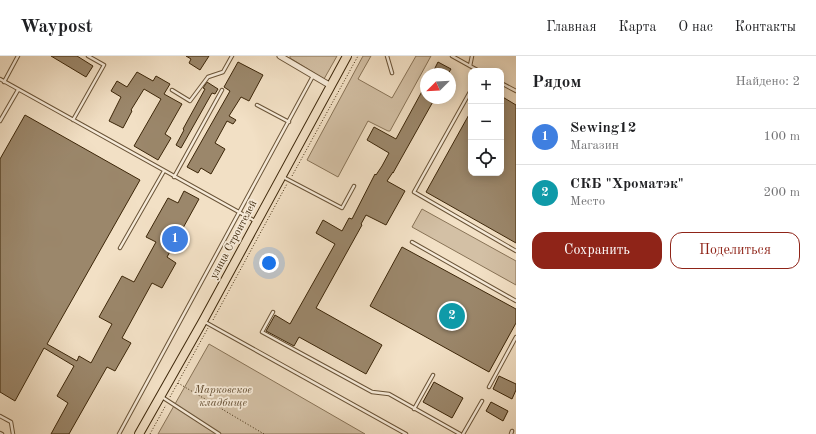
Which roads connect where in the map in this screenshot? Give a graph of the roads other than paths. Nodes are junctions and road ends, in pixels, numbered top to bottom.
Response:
1 (18, 56) edge
2 (88, 56) edge
3 (232, 56) edge
4 (281, 56) edge
5 (347, 56) edge
6 (387, 56) edge
7 (452, 56) edge
8 (472, 56) edge
9 (470, 66) junction
10 (474, 68) edge
11 (392, 73) dead end
12 (313, 76) junction
13 (0, 80) edge
14 (4, 82) junction
15 (504, 85) edge
16 (331, 86) junction
17 (18, 90) junction
18 (172, 90) dead end
19 (222, 90) dead end
20 (516, 91) edge
21 (468, 95) edge
22 (257, 105) dead end
23 (73, 120) junction
24 (0, 121) edge
25 (288, 122) junction
26 (164, 171) junction
27 (281, 176) junction
28 (174, 177) junction
29 (354, 186) dead end
30 (239, 213) junction
31 (256, 222) junction
32 (412, 242) dead end
33 (120, 248) dead end
34 (516, 251) edge
35 (516, 300) edge
36 (272, 312) dead end
37 (206, 323) junction
38 (516, 337) edge
39 (433, 375) dead end
40 (489, 387) dead end
41 (160, 396) junction
42 (482, 400) dead end
43 (414, 409) junction
44 (0, 416) edge
45 (14, 434) edge
46 (120, 434) edge
47 (139, 434) edge
48 (219, 434) edge
49 (406, 434) edge
50 (461, 434) edge

1 - 14 lane
2 - 23 lane
3 - 18 lane
4 - 12 street
5 - 16 main road, улица Строителей
6 - 11 lane
7 - 9 lane
8 - 9 lane
9 - 10 lane
12 - 16 street
12 - 25 lane
13 - 14 lane
14 - 17 lane
15 - 20 lane
16 - 27 main road, улица Строителей
17 - 23 lane
17 - 24 lane
19 - 28 lane
21 - 34 lane
22 - 25 lane
23 - 26 lane
25 - 30 lane
26 - 28 lane
26 - 33 lane
27 - 29 lane
27 - 31 main road, улица Строителей
28 - 30 lane
30 - 31 lane
30 - 46 lane
31 - 37 main road, улица Строителей
32 - 35 lane
36 - 43 lane
37 - 41 main road, улица Строителей
37 - 49 lane
38 - 40 lane
39 - 43 lane
41 - 47 main road, улица Строителей
41 - 48 lane
42 - 50 lane
43 - 50 lane
44 - 45 lane

